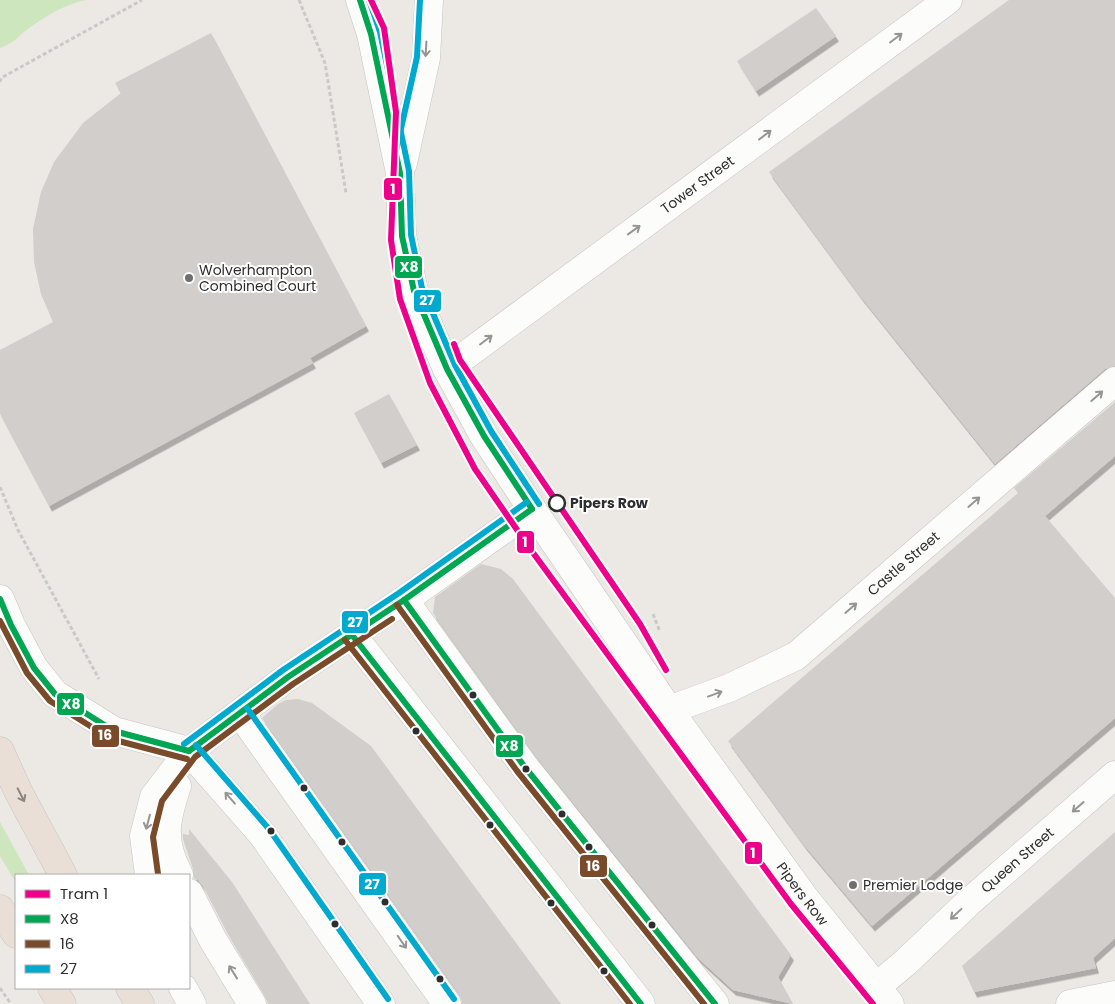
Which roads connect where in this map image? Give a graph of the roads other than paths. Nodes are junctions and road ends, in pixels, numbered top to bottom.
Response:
1 (360, 0) edge
2 (429, 0) edge
3 (948, 0) edge
4 (400, 173) junction
5 (447, 368) junction
6 (1115, 381) edge
7 (532, 509) junction
8 (0, 599) edge
9 (404, 600) junction
10 (352, 635) junction
11 (669, 710) junction
12 (240, 713) junction
13 (0, 751) edge
14 (189, 751) junction
15 (1115, 774) edge
16 (62, 874) edge
17 (149, 874) edge
18 (179, 874) edge
19 (190, 895) edge
20 (0, 909) edge
21 (15, 932) edge
22 (53, 989) edge
23 (131, 989) edge
24 (184, 989) edge
25 (1115, 994) edge
26 (883, 996) edge
27 (62, 1004) edge
28 (140, 1004) edge
29 (192, 1004) edge
30 (252, 1004) edge
31 (381, 1004) edge
32 (447, 1004) edge
33 (641, 1004) edge
34 (715, 1004) edge
35 (1070, 1004) edge

1 - 4 street, Pipers Row
2 -> 4 street, Pipers Row
5 -> 3 street, Tower Street
4 - 5 street, Pipers Row
5 - 7 street, Pipers Row
11 -> 6 street, Castle Street
7 - 9 street
7 - 11 street, Pipers Row
8 - 14 street
9 - 10 street
9 - 34 street
10 - 12 street
10 - 33 street
11 - 26 street, Pipers Row
12 - 14 street
12 -> 32 street
13 -> 16 highway
14 -> 17 street
14 - 18 street
31 -> 14 street
15 -> 26 street, Queen Street
30 -> 19 street
20 - 21 highway
22 - 27 highway
23 - 28 highway
24 - 29 street
25 - 35 street

